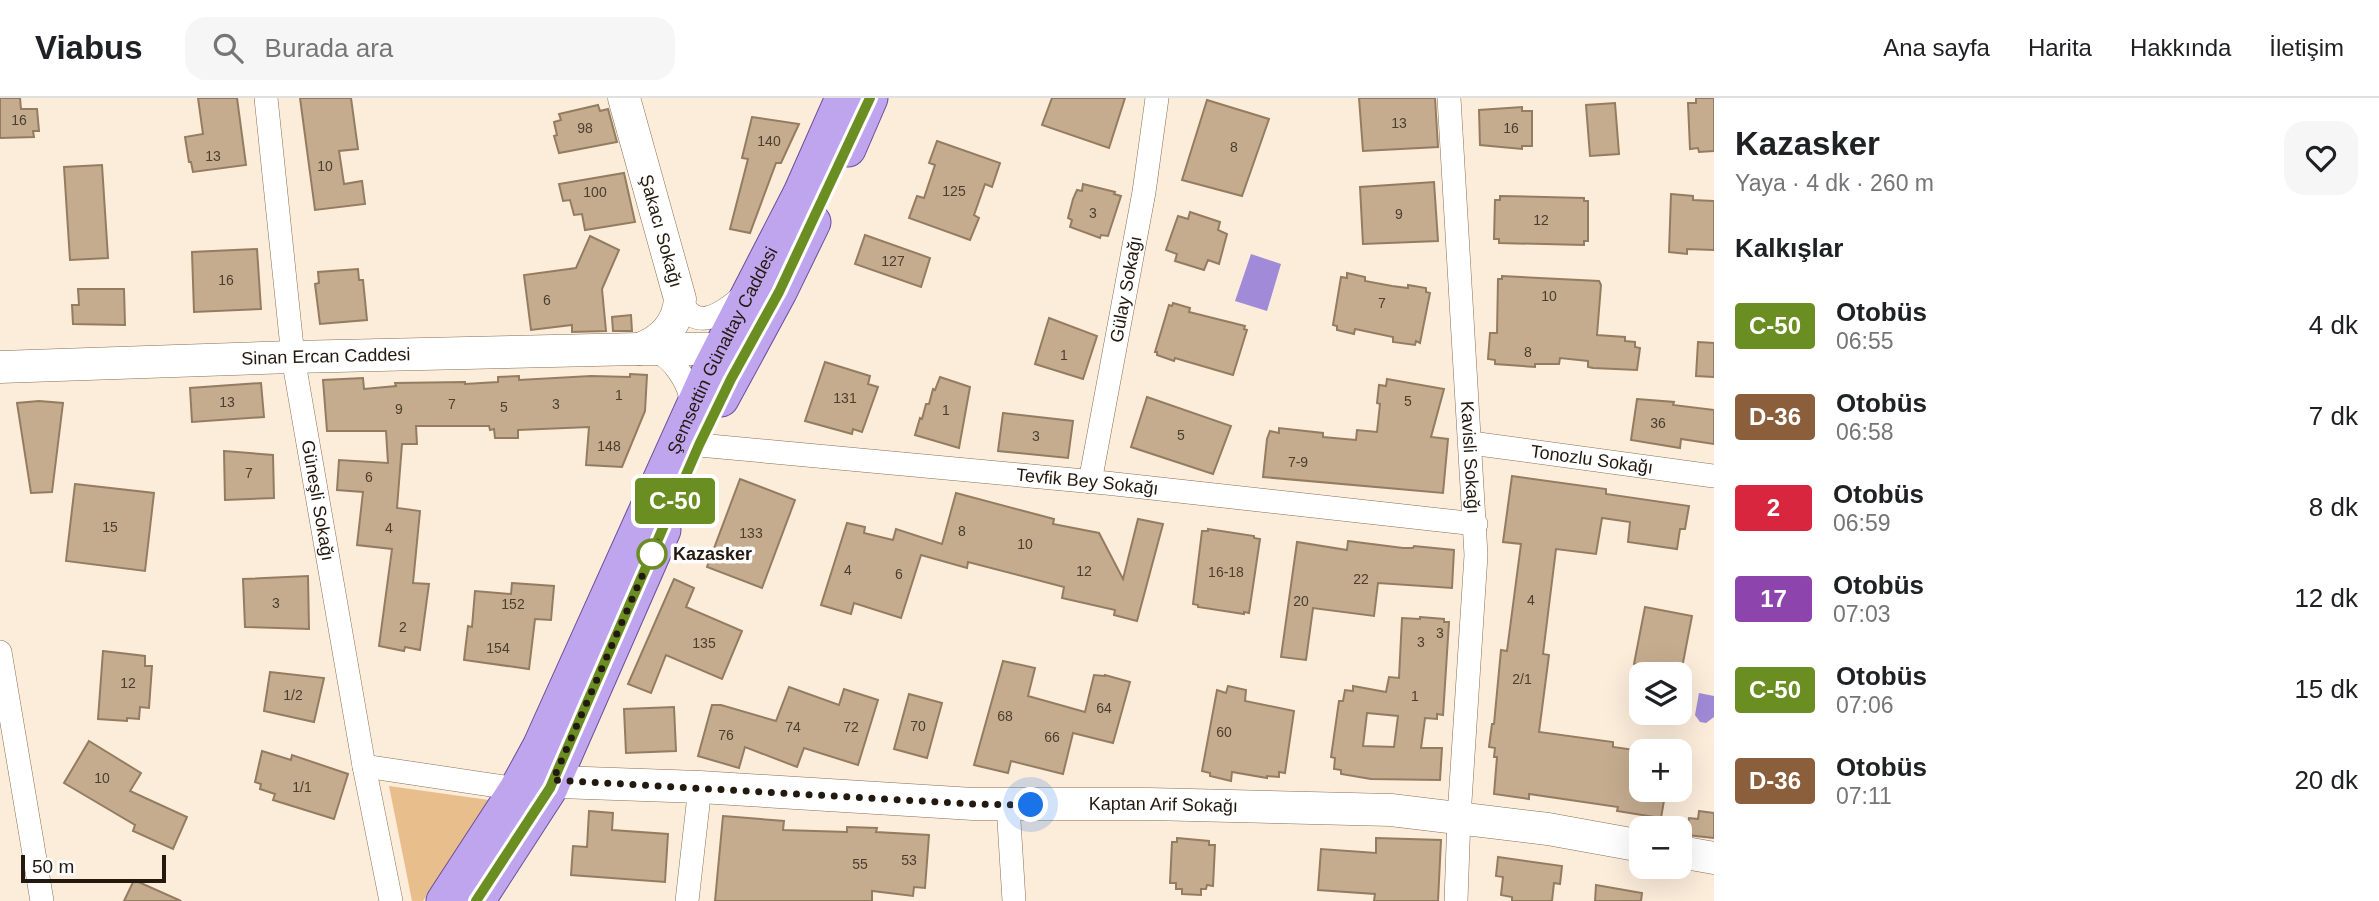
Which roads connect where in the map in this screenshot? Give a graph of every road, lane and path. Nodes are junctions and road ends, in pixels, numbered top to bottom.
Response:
1 (266, 98) edge
2 (624, 98) edge
3 (844, 98) edge
4 (870, 98) edge
5 (1157, 98) edge
6 (1449, 98) edge
7 (757, 281) junction
8 (680, 299) junction
9 (760, 329) junction
10 (645, 349) junction
11 (720, 349) junction
12 (292, 357) junction
13 (0, 367) edge
14 (692, 407) junction
15 (1471, 443) junction
16 (699, 445) junction
17 (1714, 475) edge
18 (1090, 482) junction
19 (1476, 524) junction
20 (0, 652) edge
21 (364, 766) junction
22 (553, 780) junction
23 (700, 787) junction
24 (517, 789) junction
25 (1008, 804) junction
26 (1459, 817) junction
27 (1629, 844) edge
28 (1692, 854) edge
29 (1714, 858) edge
30 (42, 901) edge
31 (391, 901) edge
32 (444, 901) edge
33 (477, 901) edge
34 (687, 901) edge
35 (1014, 901) edge
36 (1456, 901) edge

1 - 12 street, Güneşli Sokağı
2 - 8 street, Şakacı Sokağı
3 - 7 main road, Şemsettin Günaltay Caddesi
4 - 9 main road, Şemsettin Günaltay Caddesi
5 - 18 street, Gülay Sokağı
6 - 15 street, Kavisli Sokağı
7 - 8 street
7 - 11 main road, Şemsettin Günaltay Caddesi
8 - 10 street, Şakacı Sokağı
9 - 11 street, Sinan Ercan Caddesi
9 - 16 main road, Şemsettin Günaltay Caddesi
10 - 11 street, Sinan Ercan Caddesi
10 - 12 street, Sinan Ercan Caddesi
10 - 14 street
11 - 14 main road, Şemsettin Günaltay Caddesi
12 - 13 street, Sinan Ercan Caddesi
12 - 21 street, Güneşli Sokağı
14 - 24 main road, Şemsettin Günaltay Caddesi
15 - 17 street, Tonozlu Sokağı
15 - 19 street, Kavisli Sokağı
16 - 18 street, Tevfik Bey Sokağı
16 - 22 main road, Şemsettin Günaltay Caddesi
18 - 19 street, Tevfik Bey Sokağı
19 - 26 street, Kavisli Sokağı
20 - 30 street
21 - 24 street
21 - 31 street, Güneşli Sokağı
22 - 23 street, Kaptan Arif Sokağı
22 - 24 street, Kaptan Arif Sokağı
22 - 33 main road, Şemsettin Günaltay Caddesi
23 - 25 street, Kaptan Arif Sokağı
23 - 34 street
24 - 32 main road, Şemsettin Günaltay Caddesi
25 - 26 street, Kaptan Arif Sokağı
25 - 35 street
26 - 27 street, Kaptan Arif Sokağı
26 - 36 street, Kavisli Sokağı
28 - 29 street

